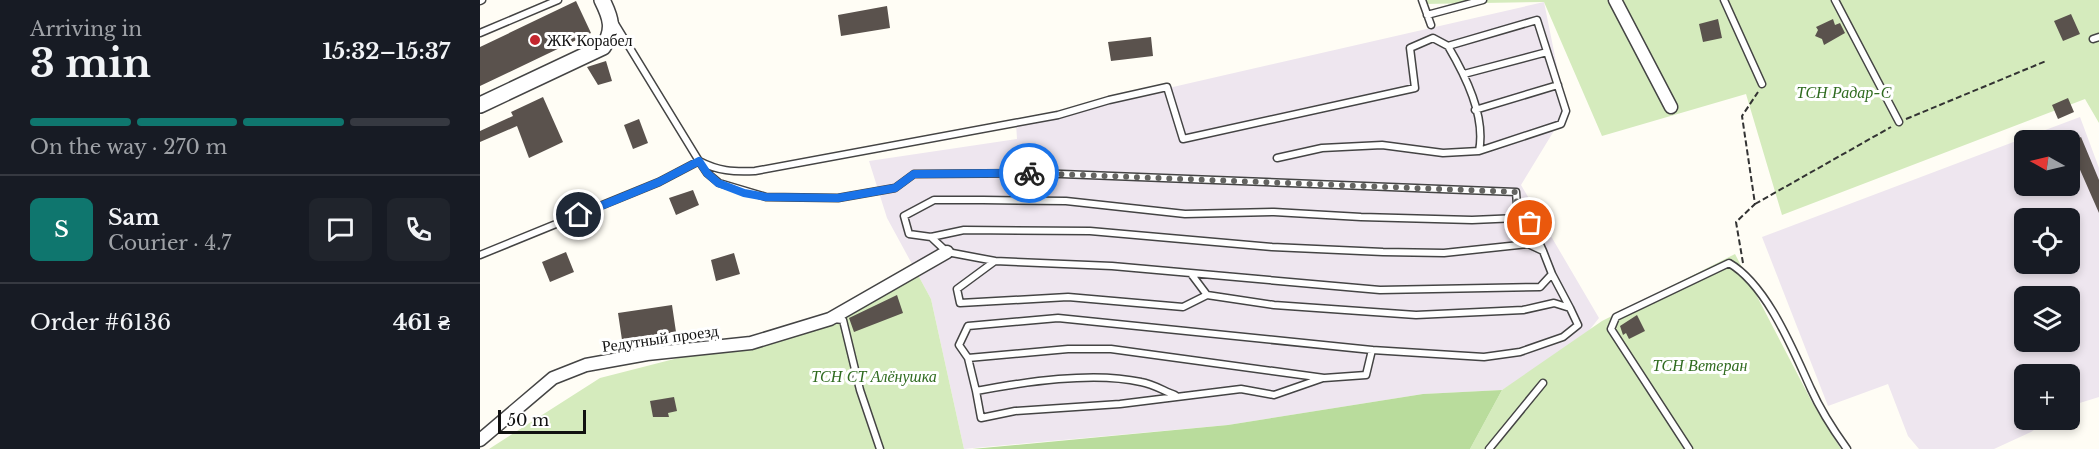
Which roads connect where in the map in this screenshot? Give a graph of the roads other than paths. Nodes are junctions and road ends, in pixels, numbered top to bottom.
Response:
1 (558, 0) edge
2 (602, 0) edge
3 (1422, 0) edge
4 (1483, 0) edge
5 (1615, 0) edge
6 (1724, 0) edge
7 (1835, 0) edge
8 (1427, 15) junction
9 (610, 17) junction
10 (1431, 25) dead end
11 (480, 33) edge
12 (625, 38) junction
13 (1448, 46) junction
14 (603, 47) junction
15 (1547, 52) junction
16 (1464, 74) junction
17 (1762, 84) road end
18 (1558, 85) junction
19 (480, 105) edge
20 (1671, 107) dead end
21 (1475, 110) junction
22 (1899, 122) dead end
23 (1482, 139) junction
24 (1501, 143) junction
25 (1479, 151) junction
26 (1277, 158) dead end
27 (699, 161) junction
28 (1518, 218) junction
29 (931, 237) junction
30 (1543, 251) junction
31 (947, 252) junction
32 (480, 255) edge
33 (995, 261) junction
34 (1552, 274) junction
35 (1192, 275) junction
36 (1207, 296) junction
37 (1570, 308) junction
38 (830, 319) junction
39 (1372, 350) junction
40 (968, 358) junction
41 (1324, 378) junction
42 (1543, 383) dead end
43 (976, 391) junction
44 (1176, 395) junction
45 (480, 440) edge
46 (1845, 448) edge
47 (880, 449) edge
48 (1489, 449) edge
49 (1689, 449) edge

1 - 11 lane
2 - 9 street
3 - 8 lane
4 - 8 lane
5 - 20 street
6 - 17 lane
7 - 22 lane
8 - 10 lane
9 - 12 lane
9 - 14 street
12 - 14 lane
12 - 27 lane
13 - 15 lane
13 - 16 lane
13 - 27 lane
14 - 19 street
15 - 16 lane
15 - 18 lane
16 - 21 lane
18 - 21 lane
18 - 24 lane
21 - 23 lane
23 - 24 lane
23 - 25 lane
24 - 25 lane
25 - 26 lane
27 - 28 lane
27 - 32 lane
28 - 29 lane
28 - 30 lane
29 - 30 lane
29 - 31 lane
30 - 34 lane
31 - 33 lane
31 - 38 street, Редутный проезд
33 - 35 lane
33 - 36 lane
34 - 35 lane
34 - 37 lane
35 - 36 lane
36 - 37 lane
37 - 39 lane
38 - 45 street, Редутный проезд
38 - 47 lane
39 - 40 lane
39 - 41 lane
40 - 41 lane
40 - 43 lane
41 - 44 lane
42 - 48 lane
43 - 44 lane
43 - 44 lane
46 - 49 lane

